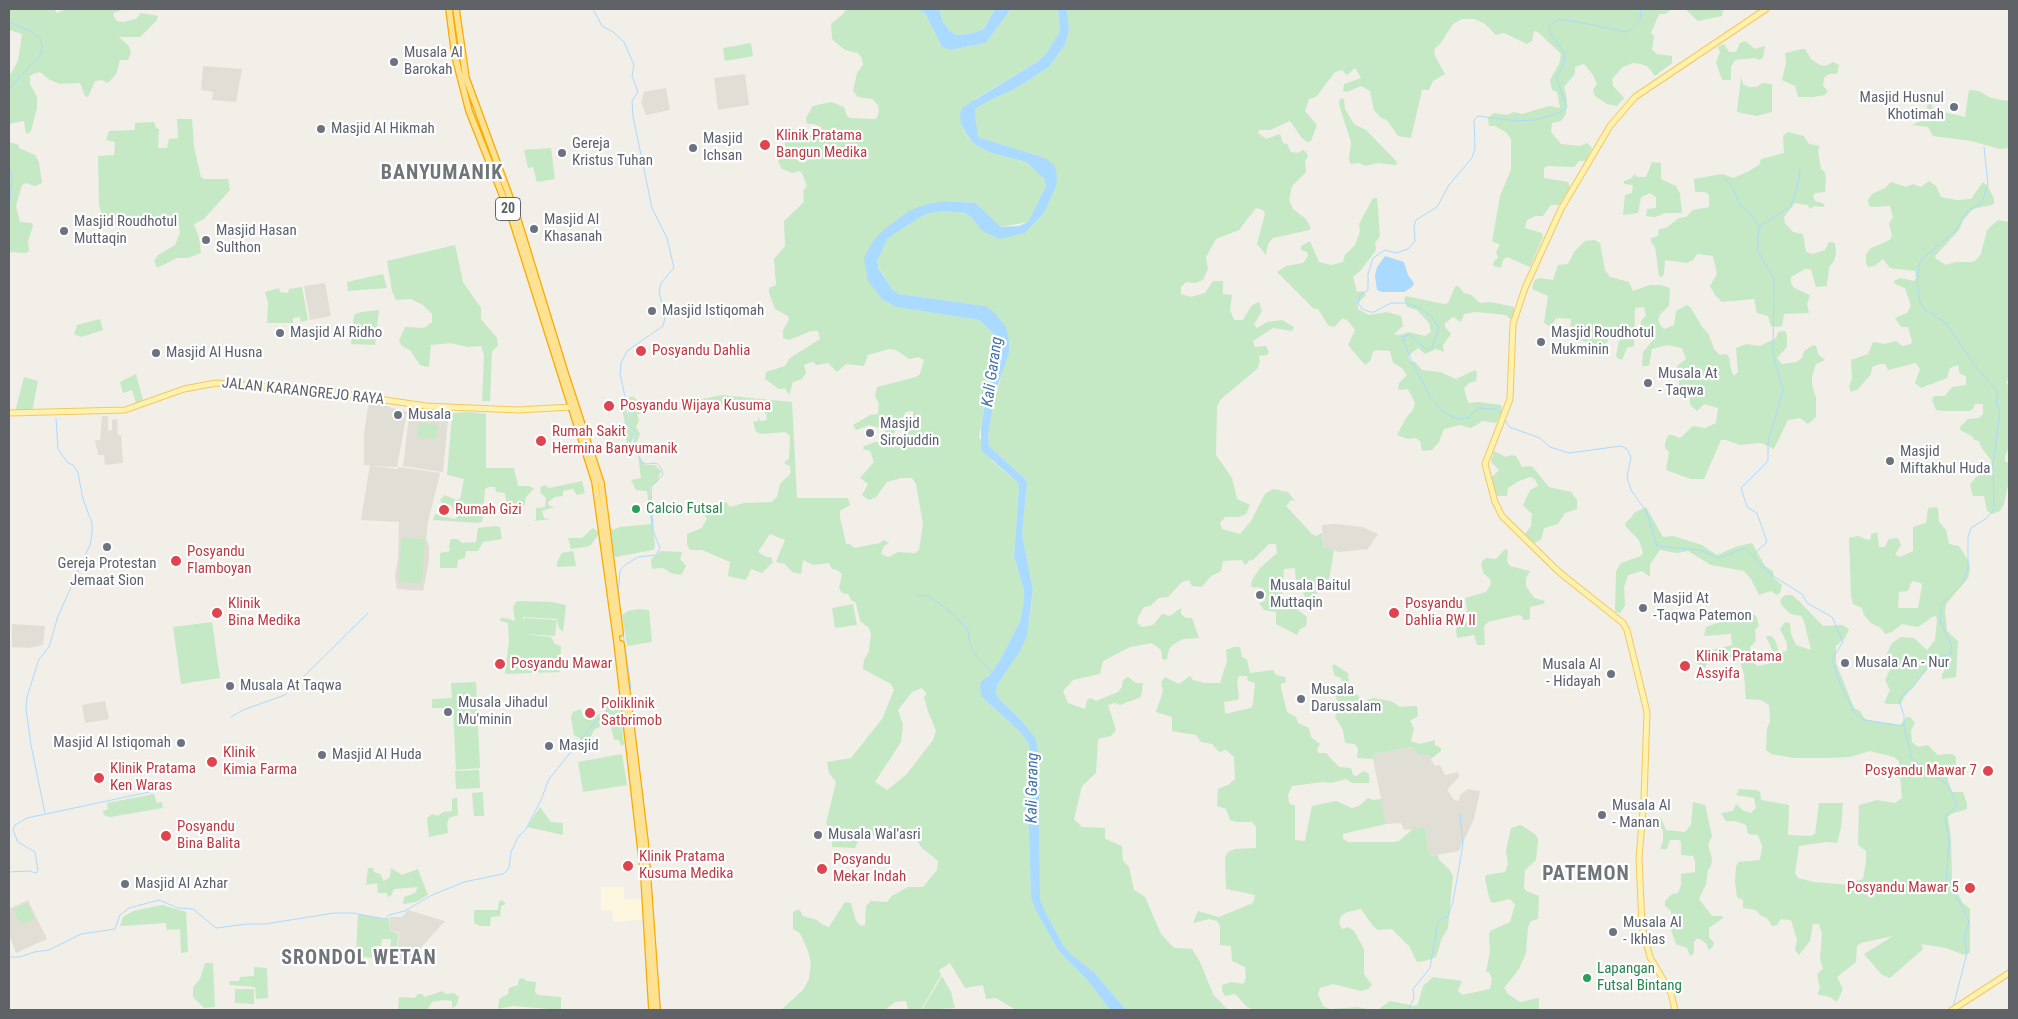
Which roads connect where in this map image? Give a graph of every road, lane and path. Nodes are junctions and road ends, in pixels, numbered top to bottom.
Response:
1 (449, 9) edge
2 (456, 9) edge
3 (1766, 9) edge
4 (531, 273) junction
5 (573, 408) junction
6 (9, 413) edge
7 (2009, 973) edge
8 (654, 974) junction
9 (1954, 1009) edge
10 (652, 1010) edge
11 (657, 1010) edge
12 (1675, 1010) edge

1 - 4 highway, 20
2 - 4 highway, 20
3 - 12 main road
4 - 5 highway, 20
5 - 6 main road, JALAN KARANGREJO RAYA
5 - 8 highway, 20
7 - 9 main road
8 - 10 highway, 20
8 - 11 highway, 20

